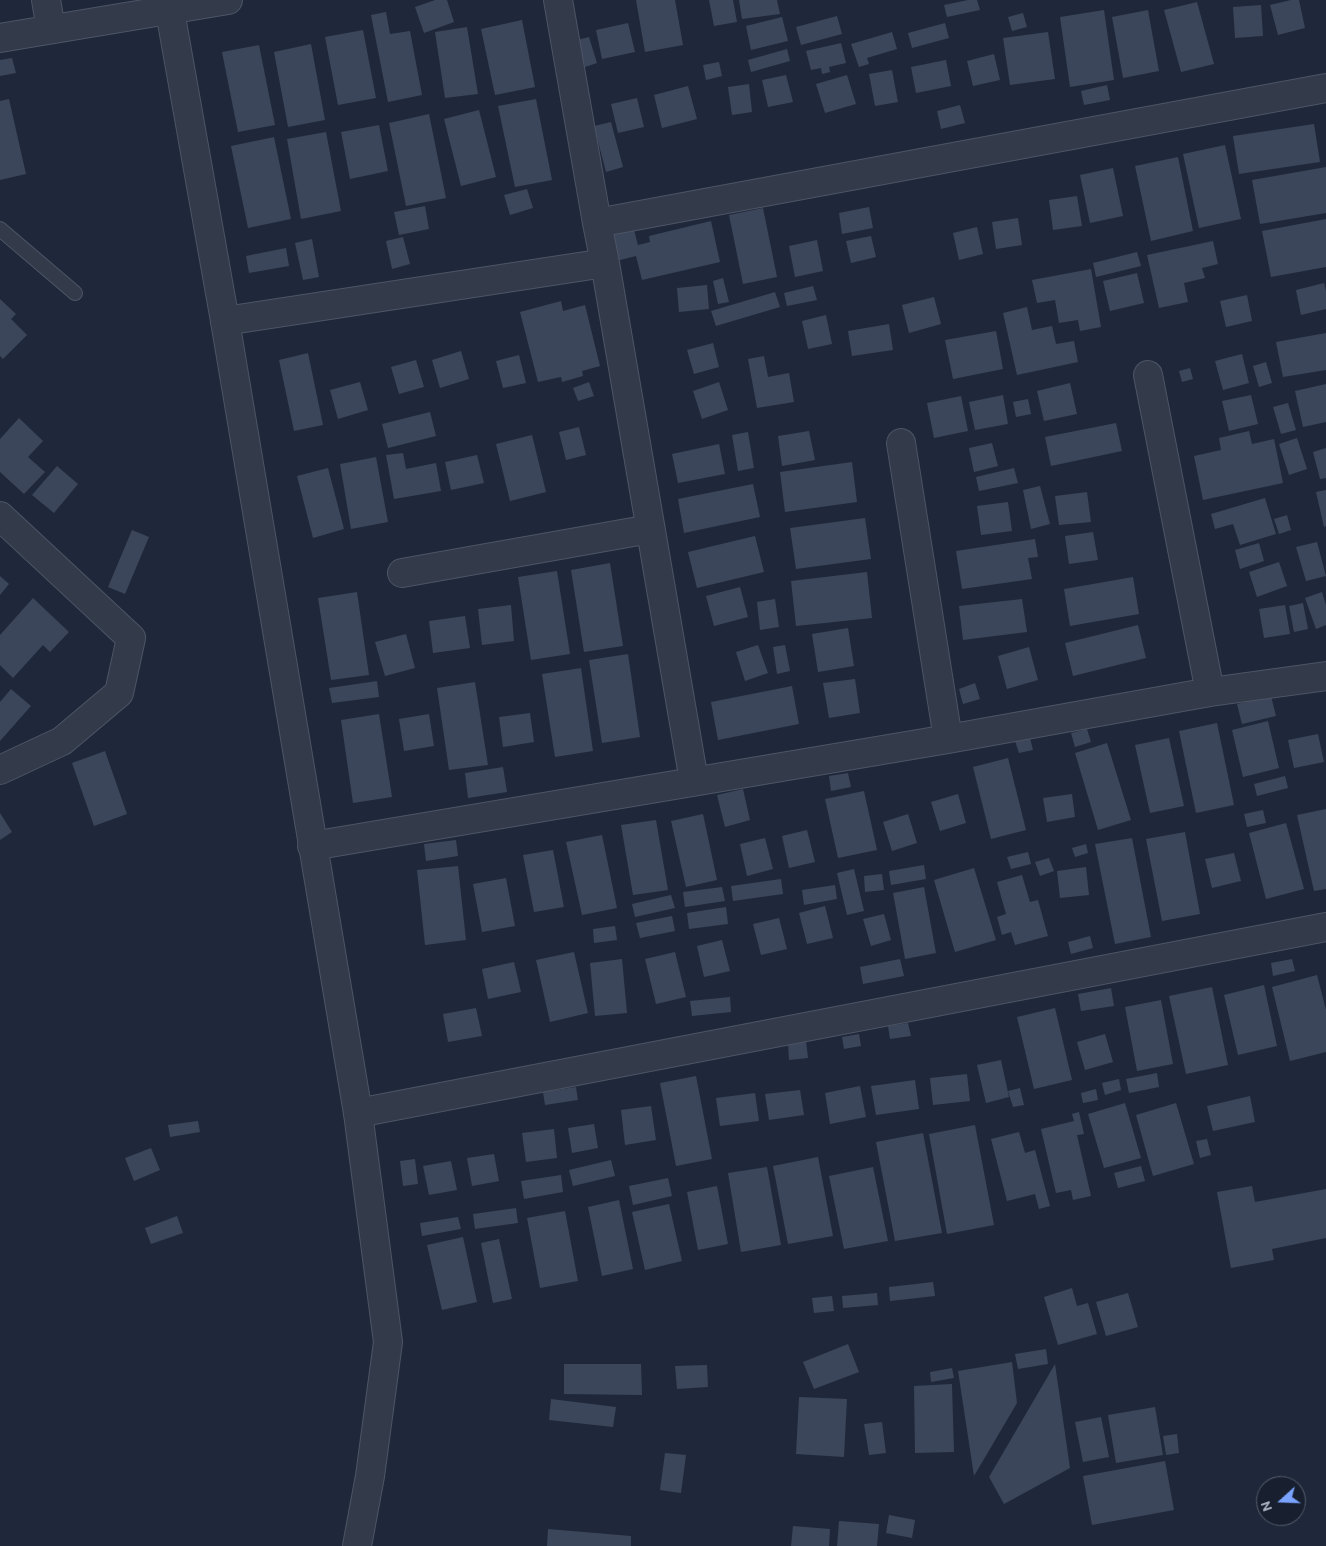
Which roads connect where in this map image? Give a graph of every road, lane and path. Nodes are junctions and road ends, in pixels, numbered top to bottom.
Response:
1 (46, 0) edge
2 (228, 0) edge
3 (558, 0) edge
4 (169, 5) edge
5 (51, 29) junction
6 (0, 38) edge
7 (1326, 88) edge
8 (597, 223) junction
9 (0, 229) edge
10 (606, 264) junction
11 (75, 293) dead end
12 (225, 321) junction
13 (1148, 375) dead end
14 (901, 443) dead end
15 (0, 516) edge
16 (650, 529) junction
17 (402, 573) dead end
18 (1326, 676) edge
19 (1210, 692) junction
20 (948, 739) junction
21 (0, 770) edge
22 (694, 781) junction
23 (312, 846) junction
24 (1326, 927) edge
25 (358, 1113) junction
26 (357, 1546) edge

1 - 5 street
2 - 4 street
3 - 8 street
4 - 5 street
4 - 12 street
5 - 6 street
7 - 8 street
8 - 10 street
9 - 11 lane
10 - 12 street
10 - 16 street
12 - 23 street
13 - 19 street
14 - 20 street
15 - 21 street
16 - 17 street
16 - 22 street
18 - 19 street
19 - 20 street
20 - 22 street
22 - 23 street
23 - 25 street
24 - 25 street
25 - 26 street

